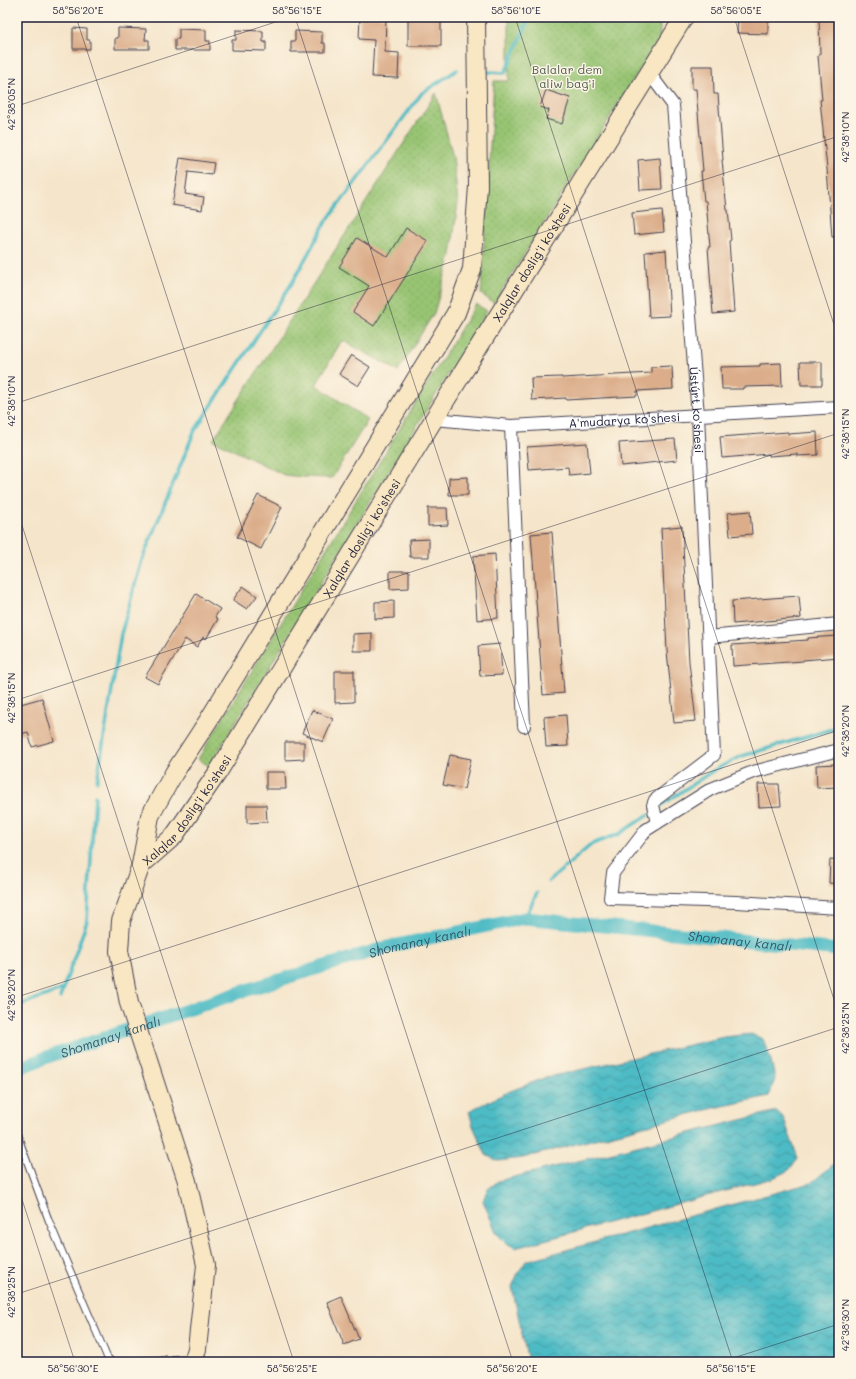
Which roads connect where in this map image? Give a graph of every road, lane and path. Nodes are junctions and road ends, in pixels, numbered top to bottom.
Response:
1 (476, 17) edge
2 (684, 17) edge
3 (649, 73) junction
4 (839, 407) edge
5 (698, 415) junction
6 (434, 420) junction
7 (511, 426) junction
8 (839, 624) edge
9 (709, 637) junction
10 (524, 726) dead end
11 (839, 750) edge
12 (657, 823) junction
13 (141, 865) junction
14 (839, 908) edge
15 (17, 1134) edge
16 (194, 1360) edge
17 (112, 1362) edge
18 (120, 1362) edge

1 - 13 main road, Xalqlar doslig'i ko'shesi
2 - 3 main road, Xalqlar doslig'i ko'shesi
3 - 5 street, Ústúrt ko'shesi
3 - 6 main road, Xalqlar doslig'i ko'shesi
4 - 5 street, A'mudarya ko'shesi
5 - 7 street, A'mudarya ko'shesi
5 - 9 street, Ústúrt ko'shesi
6 - 7 street, A'mudarya ko'shesi
6 - 13 main road, Xalqlar doslig'i ko'shesi
7 - 10 street
8 - 9 street
9 - 12 street, Ústúrt ko'shesi
11 - 12 street
12 - 14 street
13 - 16 main road
15 - 17 lane
16 - 18 lane

